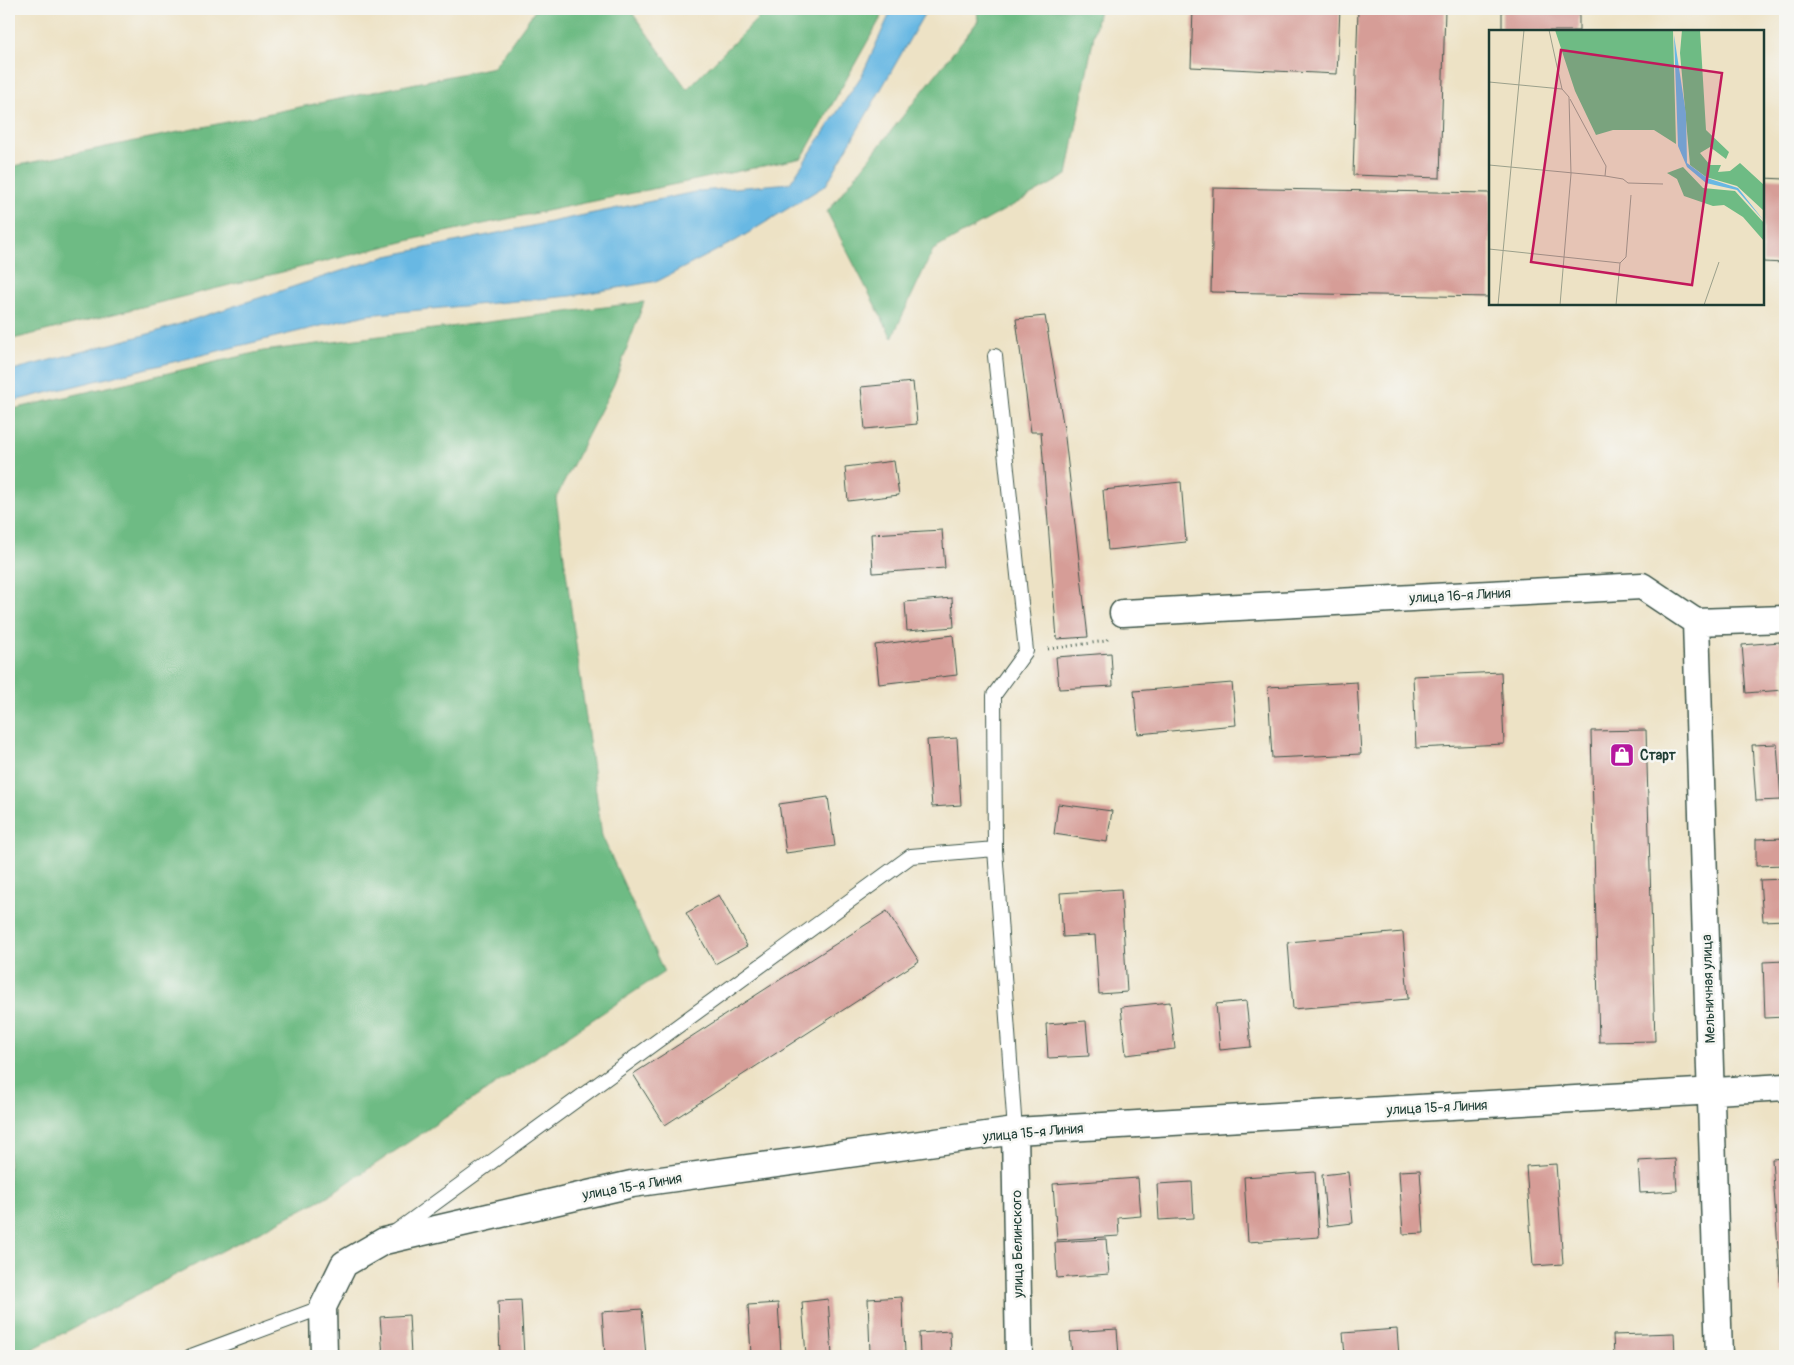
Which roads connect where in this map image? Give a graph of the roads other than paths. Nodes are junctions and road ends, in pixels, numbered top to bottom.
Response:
1 (994, 356) dead end
2 (1123, 613) road end
3 (1785, 618) edge
4 (1696, 622) junction
5 (995, 849) junction
6 (1785, 1087) edge
7 (1711, 1090) junction
8 (1015, 1131) junction
9 (384, 1240) junction
10 (323, 1307) junction
11 (191, 1356) edge
12 (324, 1356) edge
13 (1019, 1356) edge
14 (1719, 1356) edge

1 - 5 lane
2 - 4 street, улица 16-я Линия
3 - 4 street
4 - 7 street, Мельничная улица
5 - 8 lane
5 - 9 lane
6 - 7 street, улица 15-я Линия
7 - 8 street, улица 15-я Линия
7 - 14 street, Мельничная улица
8 - 9 street, улица 15-я Линия
8 - 13 street, улица Белинского
9 - 10 street, улица 15-я Линия
10 - 11 lane
10 - 12 street

